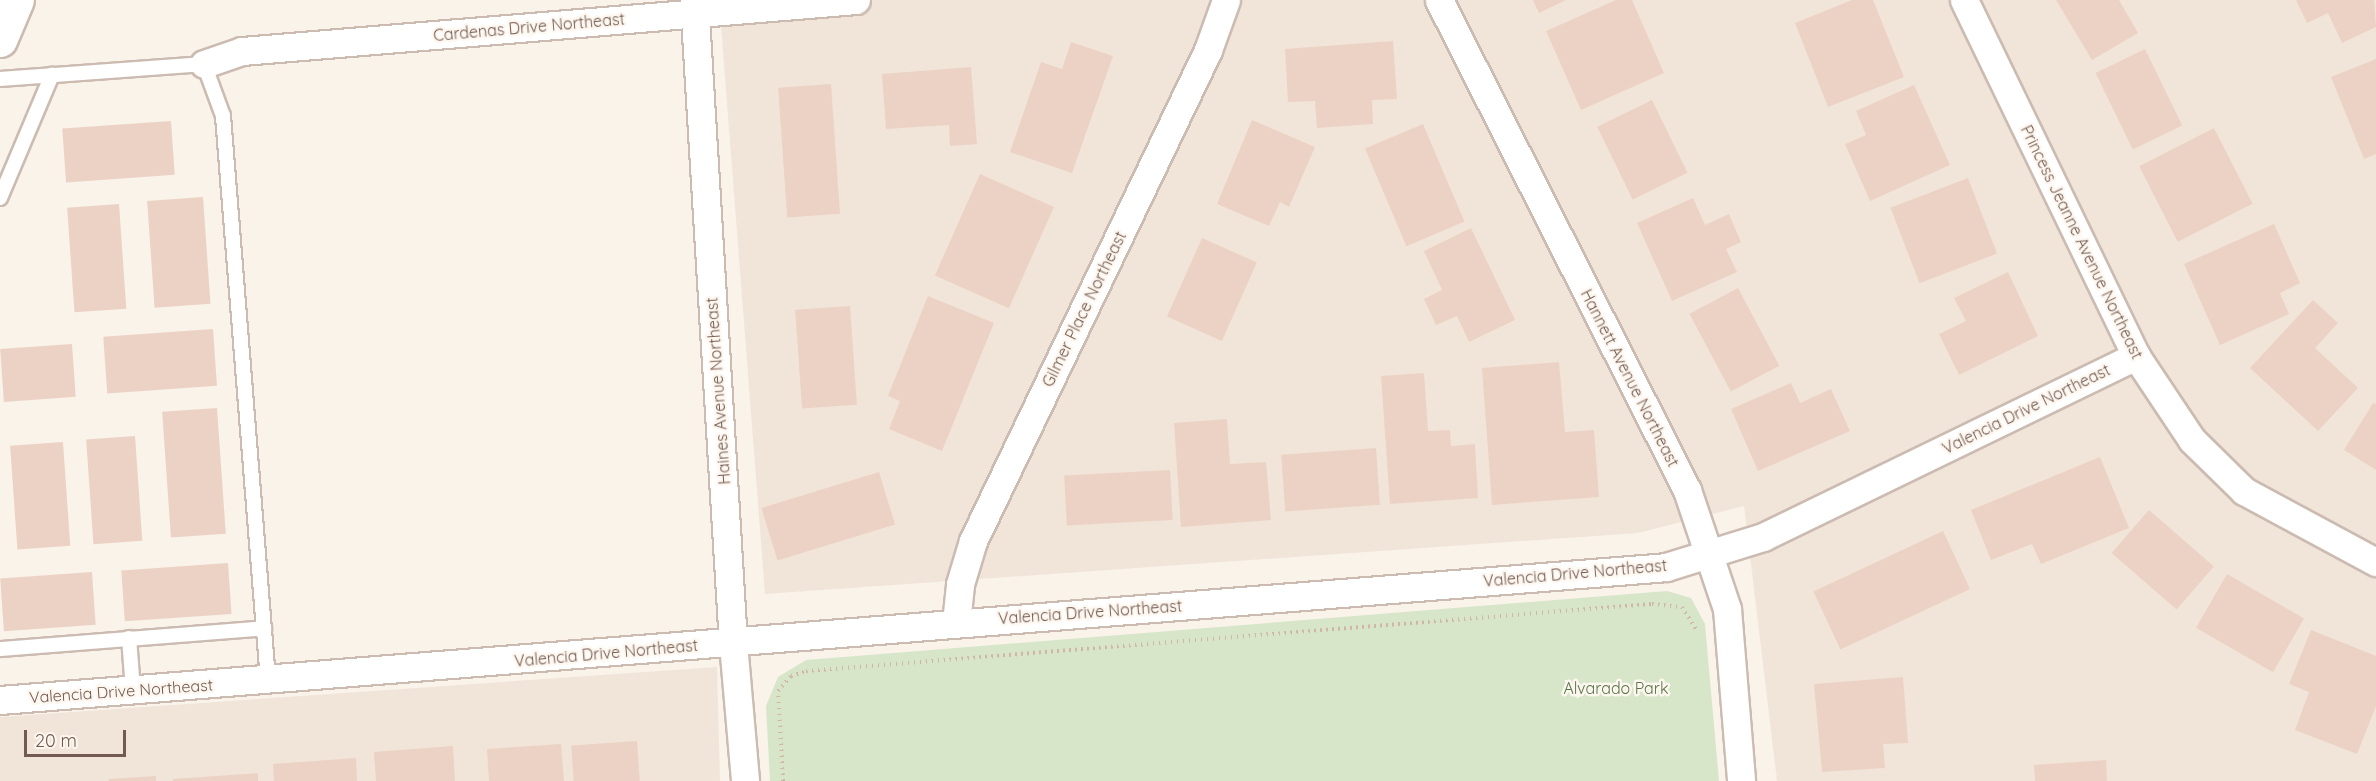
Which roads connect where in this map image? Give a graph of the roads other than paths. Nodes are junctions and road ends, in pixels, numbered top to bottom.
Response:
1 (17, 0) edge
2 (856, 0) edge
3 (1226, 0) edge
4 (1439, 0) edge
5 (1964, 0) edge
6 (694, 7) edge
7 (0, 40) edge
8 (204, 64) junction
9 (52, 75) junction
10 (0, 79) edge
11 (0, 198) edge
12 (2136, 356) junction
13 (1710, 555) junction
14 (2376, 562) edge
15 (956, 622) junction
16 (264, 628) junction
17 (129, 638) junction
18 (733, 643) junction
19 (0, 649) edge
20 (268, 680) junction
21 (133, 690) junction
22 (0, 700) edge
23 (745, 781) edge
24 (1741, 781) edge

1 - 7 street
2 - 6 street, Cardenas Drive Northeast
3 - 15 street, Gilmer Place Northeast
4 - 13 street, Hannett Avenue Northeast
5 - 12 street, Princess Jeanne Avenue Northeast
6 - 8 street, Cardenas Drive Northeast
6 - 18 street, Haines Avenue Northeast
8 - 9 lane
8 - 16 lane
9 - 10 lane
9 - 11 lane
12 - 13 street, Valencia Drive Northeast
12 - 14 street, Princess Jeanne Avenue Northeast
13 - 15 street, Valencia Drive Northeast
13 - 24 street, Hannett Avenue Northeast
15 - 18 street, Valencia Drive Northeast
16 - 17 lane
16 - 20 lane
17 - 19 lane
17 - 21 lane
18 - 20 street, Valencia Drive Northeast
18 - 23 street, Haines Avenue Northeast
20 - 21 street, Valencia Drive Northeast
21 - 22 street, Valencia Drive Northeast

